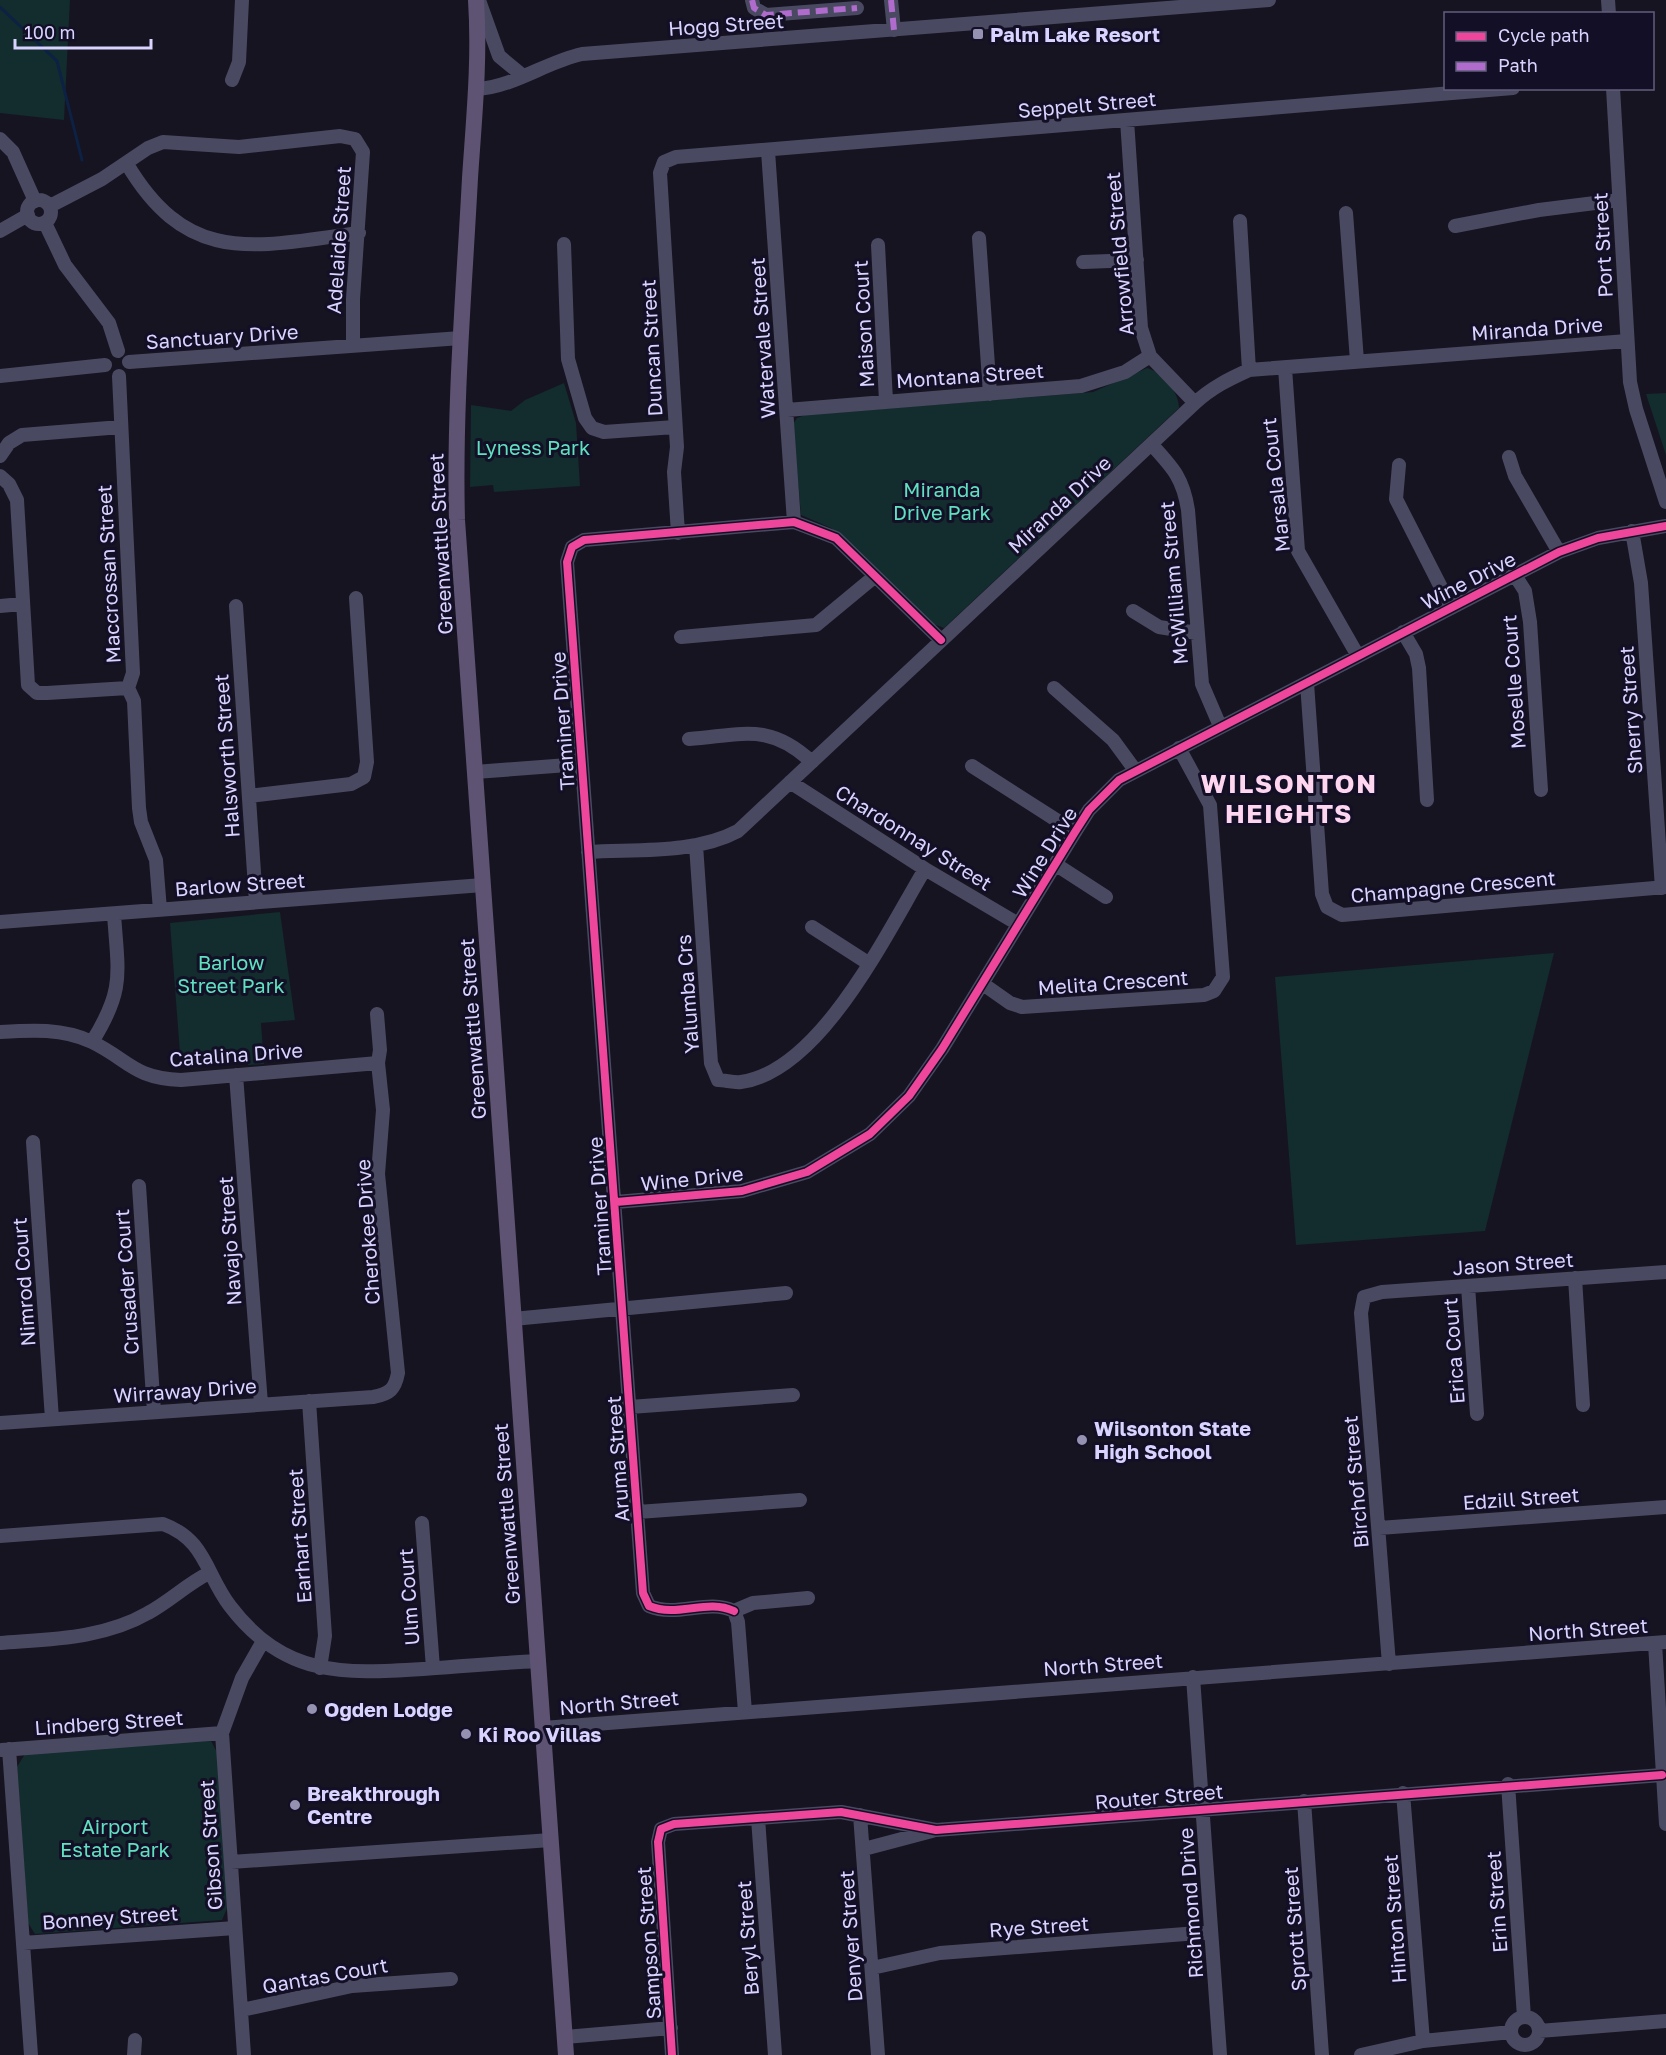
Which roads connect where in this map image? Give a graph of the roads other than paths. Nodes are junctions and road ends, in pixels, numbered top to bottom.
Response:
1 (242, 0) edge
2 (478, 0) edge
3 (891, 0) edge
4 (1269, 0) edge
5 (755, 6) edge
6 (823, 6) edge
7 (857, 8) dead end
8 (894, 30) junction
9 (523, 76) junction
10 (232, 80) dead end
11 (478, 90) junction
12 (1489, 90) edge
13 (1613, 90) edge
14 (1127, 120) junction
15 (0, 139) edge
16 (768, 151) junction
17 (664, 162) joint
18 (127, 164) junction
19 (1619, 200) junction
20 (35, 201) junction
21 (50, 206) junction
22 (1346, 213) dead end
23 (28, 215) junction
24 (1240, 221) dead end
25 (45, 223) junction
26 (1455, 226) dead end
27 (0, 231) edge
28 (359, 233) junction
29 (979, 238) dead end
30 (564, 244) dead end
31 (878, 245) dead end
32 (1137, 260) junction
33 (1083, 262) dead end
34 (461, 338) junction
35 (1627, 341) junction
36 (353, 346) junction
37 (118, 351) junction
38 (1150, 356) junction
39 (1357, 361) junction
40 (129, 362) junction
41 (105, 365) junction
42 (1284, 368) junction
43 (1250, 370) junction
44 (0, 376) edge
45 (119, 376) junction
46 (990, 394) junction
47 (886, 401) junction
48 (1195, 403) junction
49 (787, 410) junction
50 (121, 427) junction
51 (675, 427) junction
52 (1152, 445) junction
53 (0, 456) edge
54 (1509, 457) dead end
55 (1399, 465) dead end
56 (0, 476) edge
57 (1666, 502) edge
58 (794, 522) junction
59 (1666, 526) edge
60 (1632, 531) junction
61 (678, 533) junction
62 (1559, 552) junction
63 (1514, 574) junction
64 (874, 577) junction
65 (356, 598) dead end
66 (22, 604) junction
67 (0, 606) edge
68 (236, 606) dead end
69 (1451, 607) junction
70 (1133, 610) dead end
71 (1403, 632) junction
72 (1197, 633) junction
73 (681, 637) dead end
74 (941, 640) junction
75 (1358, 656) junction
76 (1306, 682) junction
77 (128, 688) junction
78 (1054, 688) dead end
79 (1220, 726) junction
80 (689, 739) dead end
81 (1179, 748) junction
82 (812, 762) junction
83 (581, 764) junction
84 (972, 766) dead end
85 (1135, 770) junction
86 (475, 772) junction
87 (790, 783) junction
88 (1541, 790) dead end
89 (249, 796) junction
90 (1427, 800) dead end
91 (1075, 832) junction
92 (696, 845) junction
93 (588, 852) junction
94 (1055, 864) junction
95 (925, 870) junction
96 (483, 885) junction
97 (1664, 887) edge
98 (1106, 897) dead end
99 (256, 902) junction
100 (160, 910) junction
101 (114, 914) junction
102 (0, 922) edge
103 (1018, 924) junction
104 (812, 927) dead end
105 (868, 963) junction
106 (983, 984) junction
107 (377, 1014) dead end
108 (0, 1032) edge
109 (92, 1042) junction
110 (378, 1063) junction
111 (236, 1075) junction
112 (33, 1142) dead end
113 (139, 1186) dead end
114 (616, 1202) junction
115 (1666, 1272) edge
116 (1575, 1278) junction
117 (1468, 1286) junction
118 (786, 1293) dead end
119 (1364, 1297) joint
120 (623, 1308) junction
121 (513, 1319) junction
122 (793, 1395) dead end
123 (373, 1397) joint
124 (309, 1401) junction
125 (261, 1404) junction
126 (1584, 1405) dead end
127 (630, 1407) junction
128 (154, 1412) junction
129 (1477, 1414) dead end
130 (52, 1419) junction
131 (0, 1423) edge
132 (800, 1500) dead end
133 (1666, 1507) edge
134 (638, 1512) junction
135 (422, 1522) dead end
136 (1379, 1528) junction
137 (0, 1536) edge
138 (209, 1573) junction
139 (808, 1598) dead end
140 (734, 1611) junction
141 (263, 1641) junction
142 (0, 1643) edge
143 (1660, 1643) edge
144 (538, 1661) junction
145 (1389, 1664) junction
146 (320, 1668) junction
147 (433, 1668) junction
148 (1193, 1677) junction
149 (746, 1712) junction
150 (543, 1728) junction
151 (222, 1733) junction
152 (5, 1750) edge
153 (1662, 1775) junction
154 (1508, 1785) junction
155 (1403, 1793) junction
156 (1304, 1800) junction
157 (1203, 1809) junction
158 (860, 1815) junction
159 (758, 1818) junction
160 (1666, 1824) edge
161 (661, 1829) joint
162 (936, 1830) junction
163 (551, 1840) junction
164 (864, 1849) junction
165 (231, 1862) junction
166 (235, 1928) junction
167 (1211, 1932) junction
168 (23, 1943) junction
169 (872, 1968) junction
170 (451, 1979) dead end
171 (242, 2010) junction
172 (1524, 2017) junction
173 (1666, 2021) edge
174 (670, 2028) junction
175 (1539, 2031) junction
176 (1511, 2032) junction
177 (565, 2037) junction
178 (135, 2040) dead end
179 (1423, 2041) junction
180 (1525, 2050) edge
181 (31, 2055) edge
182 (134, 2055) edge
183 (244, 2055) edge
184 (566, 2055) edge
185 (672, 2055) edge
186 (775, 2055) edge
187 (878, 2055) edge
188 (1220, 2055) edge
189 (1322, 2055) edge
190 (1361, 2055) edge

1 - 10 street
2 - 9 street
2 - 11 main road, Greenwattle Street
3 - 8 street
4 - 8 street, Hogg Street
5 - 6 street
6 - 7 street
8 - 9 street, Hogg Street
9 - 11 street, Hogg Street
11 - 34 main road, Greenwattle Street
12 - 14 street, Seppelt Street
13 - 19 street, Port Street
14 - 16 street, Seppelt Street
14 - 32 street, Arrowfield Street
15 - 20 street
16 - 17 street, Seppelt Street
16 - 49 street, Watervale Street
17 - 51 street, Duncan Street
18 - 21 street, Adelaide Street
18 - 28 street
18 - 28 street, Adelaide Street
19 - 26 street
19 - 35 street, Port Street
20 - 21 street
20 - 23 street
21 - 25 street
22 - 39 street
23 - 25 street
23 - 27 street
24 - 43 street
25 - 37 street
28 - 36 street, Adelaide Street
29 - 46 street
30 - 51 street
31 - 47 street, Maison Court
32 - 33 street
32 - 38 street, Arrowfield Street
34 - 36 street, Sanctuary Drive
34 - 86 main road, Greenwattle Street
35 - 39 street, Miranda Drive
35 - 57 street, Port Street
36 - 40 street, Sanctuary Drive
37 - 40 street
37 - 41 street
38 - 46 street, Montana Street
38 - 48 street, Arrowfield Street
39 - 42 street, Miranda Drive
40 - 45 street
41 - 44 street
41 - 45 street
42 - 43 street, Miranda Drive
42 - 75 street, Marsala Court
43 - 48 street, Miranda Drive
45 - 50 street, Maccrossan Street
46 - 47 street, Montana Street
47 - 49 street, Montana Street
48 - 52 street, Miranda Drive
49 - 58 street, Watervale Street
50 - 53 street
50 - 77 street, Maccrossan Street
51 - 61 street, Duncan Street
52 - 72 street, McWilliam Street
52 - 74 street, Miranda Drive
54 - 62 street
55 - 69 street
56 - 66 street
58 - 61 street, Traminer Drive
58 - 64 street, Traminer Drive
59 - 60 street, Wine Drive
60 - 62 street, Wine Drive
60 - 97 street, Sherry Street
61 - 83 street, Traminer Drive
62 - 63 street, Wine Drive
63 - 69 street, Wine Drive
63 - 88 street, Moselle Court
64 - 73 street
64 - 74 street, Traminer Drive
65 - 89 street
66 - 67 street
66 - 77 street
68 - 89 street, Halsworth Street
69 - 71 street, Wine Drive
70 - 72 street
71 - 75 street, Wine Drive
71 - 90 street
72 - 79 street, McWilliam Street
74 - 82 street, Miranda Drive
75 - 76 street, Wine Drive
76 - 79 street, Wine Drive
76 - 97 street, Champagne Crescent
77 - 100 street, Maccrossan Street
78 - 85 street
79 - 81 street, Wine Drive
80 - 82 street
81 - 85 street, Wine Drive
81 - 106 street, Melita Crescent
82 - 87 street, Miranda Drive
83 - 86 street
83 - 93 street, Traminer Drive
84 - 91 street
85 - 91 street, Wine Drive
86 - 96 main road, Greenwattle Street
87 - 92 street, Miranda Drive
87 - 95 street, Chardonnay Street
89 - 99 street, Halsworth Street
91 - 94 street, Wine Drive
92 - 93 street, Miranda Drive
92 - 105 street, Yalumba Crs
93 - 114 street, Traminer Drive
94 - 98 street
94 - 103 street, Wine Drive
95 - 103 street, Chardonnay Street
95 - 105 street, Yalumba Crs
96 - 99 street, Barlow Street
96 - 121 main road, Greenwattle Street
99 - 100 street, Barlow Street
100 - 101 street, Barlow Street
101 - 102 street, Barlow Street
101 - 109 street
103 - 106 street, Wine Drive
104 - 105 street
106 - 114 street, Wine Drive
107 - 110 street, Cherokee Drive
108 - 109 street, Catalina Drive
109 - 111 street, Catalina Drive
110 - 111 street, Catalina Drive
110 - 123 street, Cherokee Drive
111 - 125 street, Navajo Street
112 - 130 street, Nimrod Court
113 - 128 street, Crusader Court
114 - 120 street, Traminer Drive
115 - 116 street, Jason Street
116 - 117 street, Jason Street
116 - 126 street
117 - 119 street, Jason Street
117 - 129 street, Erica Court
118 - 120 street
119 - 136 street, Birchof Street
120 - 121 street
120 - 127 street, Aruma Street
121 - 144 main road, Greenwattle Street
122 - 127 street
123 - 124 street, Wirraway Drive
124 - 125 street, Wirraway Drive
124 - 146 street, Earhart Street
125 - 128 street, Wirraway Drive
127 - 134 street, Aruma Street
128 - 130 street, Wirraway Drive
130 - 131 street, Wirraway Drive
132 - 134 street
133 - 136 street, Edzill Street
134 - 140 street, Aruma Street
135 - 147 street, Ulm Court
136 - 145 street, Birchof Street
137 - 138 street
138 - 141 street
138 - 142 street
139 - 140 street
140 - 149 street
141 - 146 street
141 - 151 street, Gibson Street
143 - 145 street, North Street
143 - 153 street
144 - 147 street
144 - 150 main road, Greenwattle Street
145 - 148 street, North Street
146 - 147 street
148 - 149 street, North Street
148 - 157 street, Richmond Drive
149 - 150 street, North Street
150 - 163 main road, Greenwattle Street
151 - 152 street, Lindberg Street
151 - 165 street, Gibson Street
152 - 168 street
153 - 154 street, Router Street
153 - 160 street
154 - 155 street, Router Street
154 - 172 street, Erin Street
155 - 156 street, Router Street
155 - 179 street, Hinton Street
156 - 157 street, Router Street
156 - 189 street, Sprott Street
157 - 162 street, Router Street
157 - 167 street, Richmond Drive
158 - 159 street, Router Street
158 - 162 street, Router Street
158 - 164 street, Denyer Street
159 - 161 street, Router Street
159 - 186 street, Beryl Street
161 - 174 street, Sampson Street
162 - 164 street, Router Street
163 - 165 street
163 - 177 main road, Greenwattle Street
164 - 169 street, Denyer Street
165 - 166 street, Gibson Street
166 - 168 street, Bonney Street
166 - 171 street, Gibson Street
167 - 169 street, Rye Street
167 - 188 street, Richmond Drive
168 - 181 street
169 - 187 street, Denyer Street
170 - 171 street, Qantas Court
171 - 183 street, Gibson Street
172 - 175 street
172 - 176 street
173 - 175 street
174 - 177 street
174 - 185 street, Sampson Street
175 - 180 street
176 - 179 street
176 - 180 street
177 - 184 main road, Greenwattle Street
178 - 182 street
179 - 190 street

